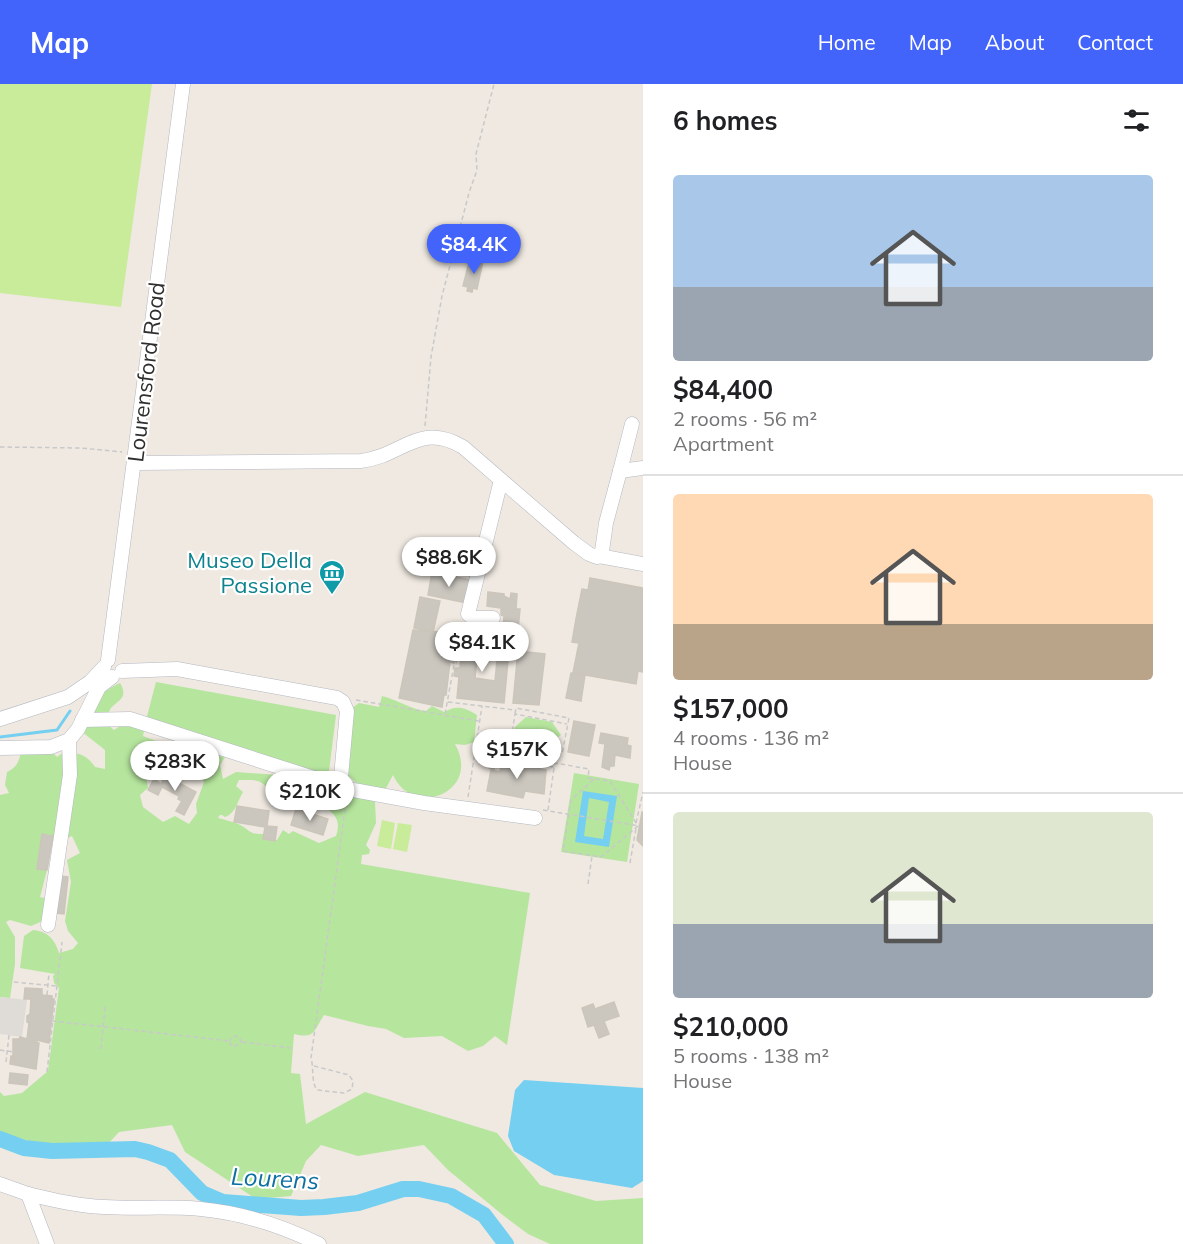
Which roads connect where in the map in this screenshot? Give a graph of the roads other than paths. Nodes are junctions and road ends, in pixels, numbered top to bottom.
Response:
1 (183, 84) edge
2 (632, 424) dead end
3 (134, 459) junction
4 (643, 468) edge
5 (620, 471) junction
6 (501, 480) junction
7 (599, 556) junction
8 (643, 564) edge
9 (493, 618) dead end
10 (112, 669) junction
11 (0, 719) edge
12 (82, 720) junction
13 (69, 740) junction
14 (0, 748) edge
15 (345, 788) junction
16 (541, 815) road end
17 (48, 925) dead end
18 (0, 1184) edge
19 (28, 1194) junction
20 (47, 1244) edge
21 (319, 1244) edge

1 - 3 street, Lourensford Road
2 - 5 street
3 - 6 street
3 - 10 street, Lourensford Road
4 - 5 street
5 - 7 street
6 - 7 street
6 - 9 street
7 - 8 street
10 - 11 street
10 - 12 street
10 - 15 street
12 - 13 street
12 - 15 street
13 - 14 street
13 - 17 street
15 - 16 street
18 - 19 street
19 - 20 street
19 - 21 street

